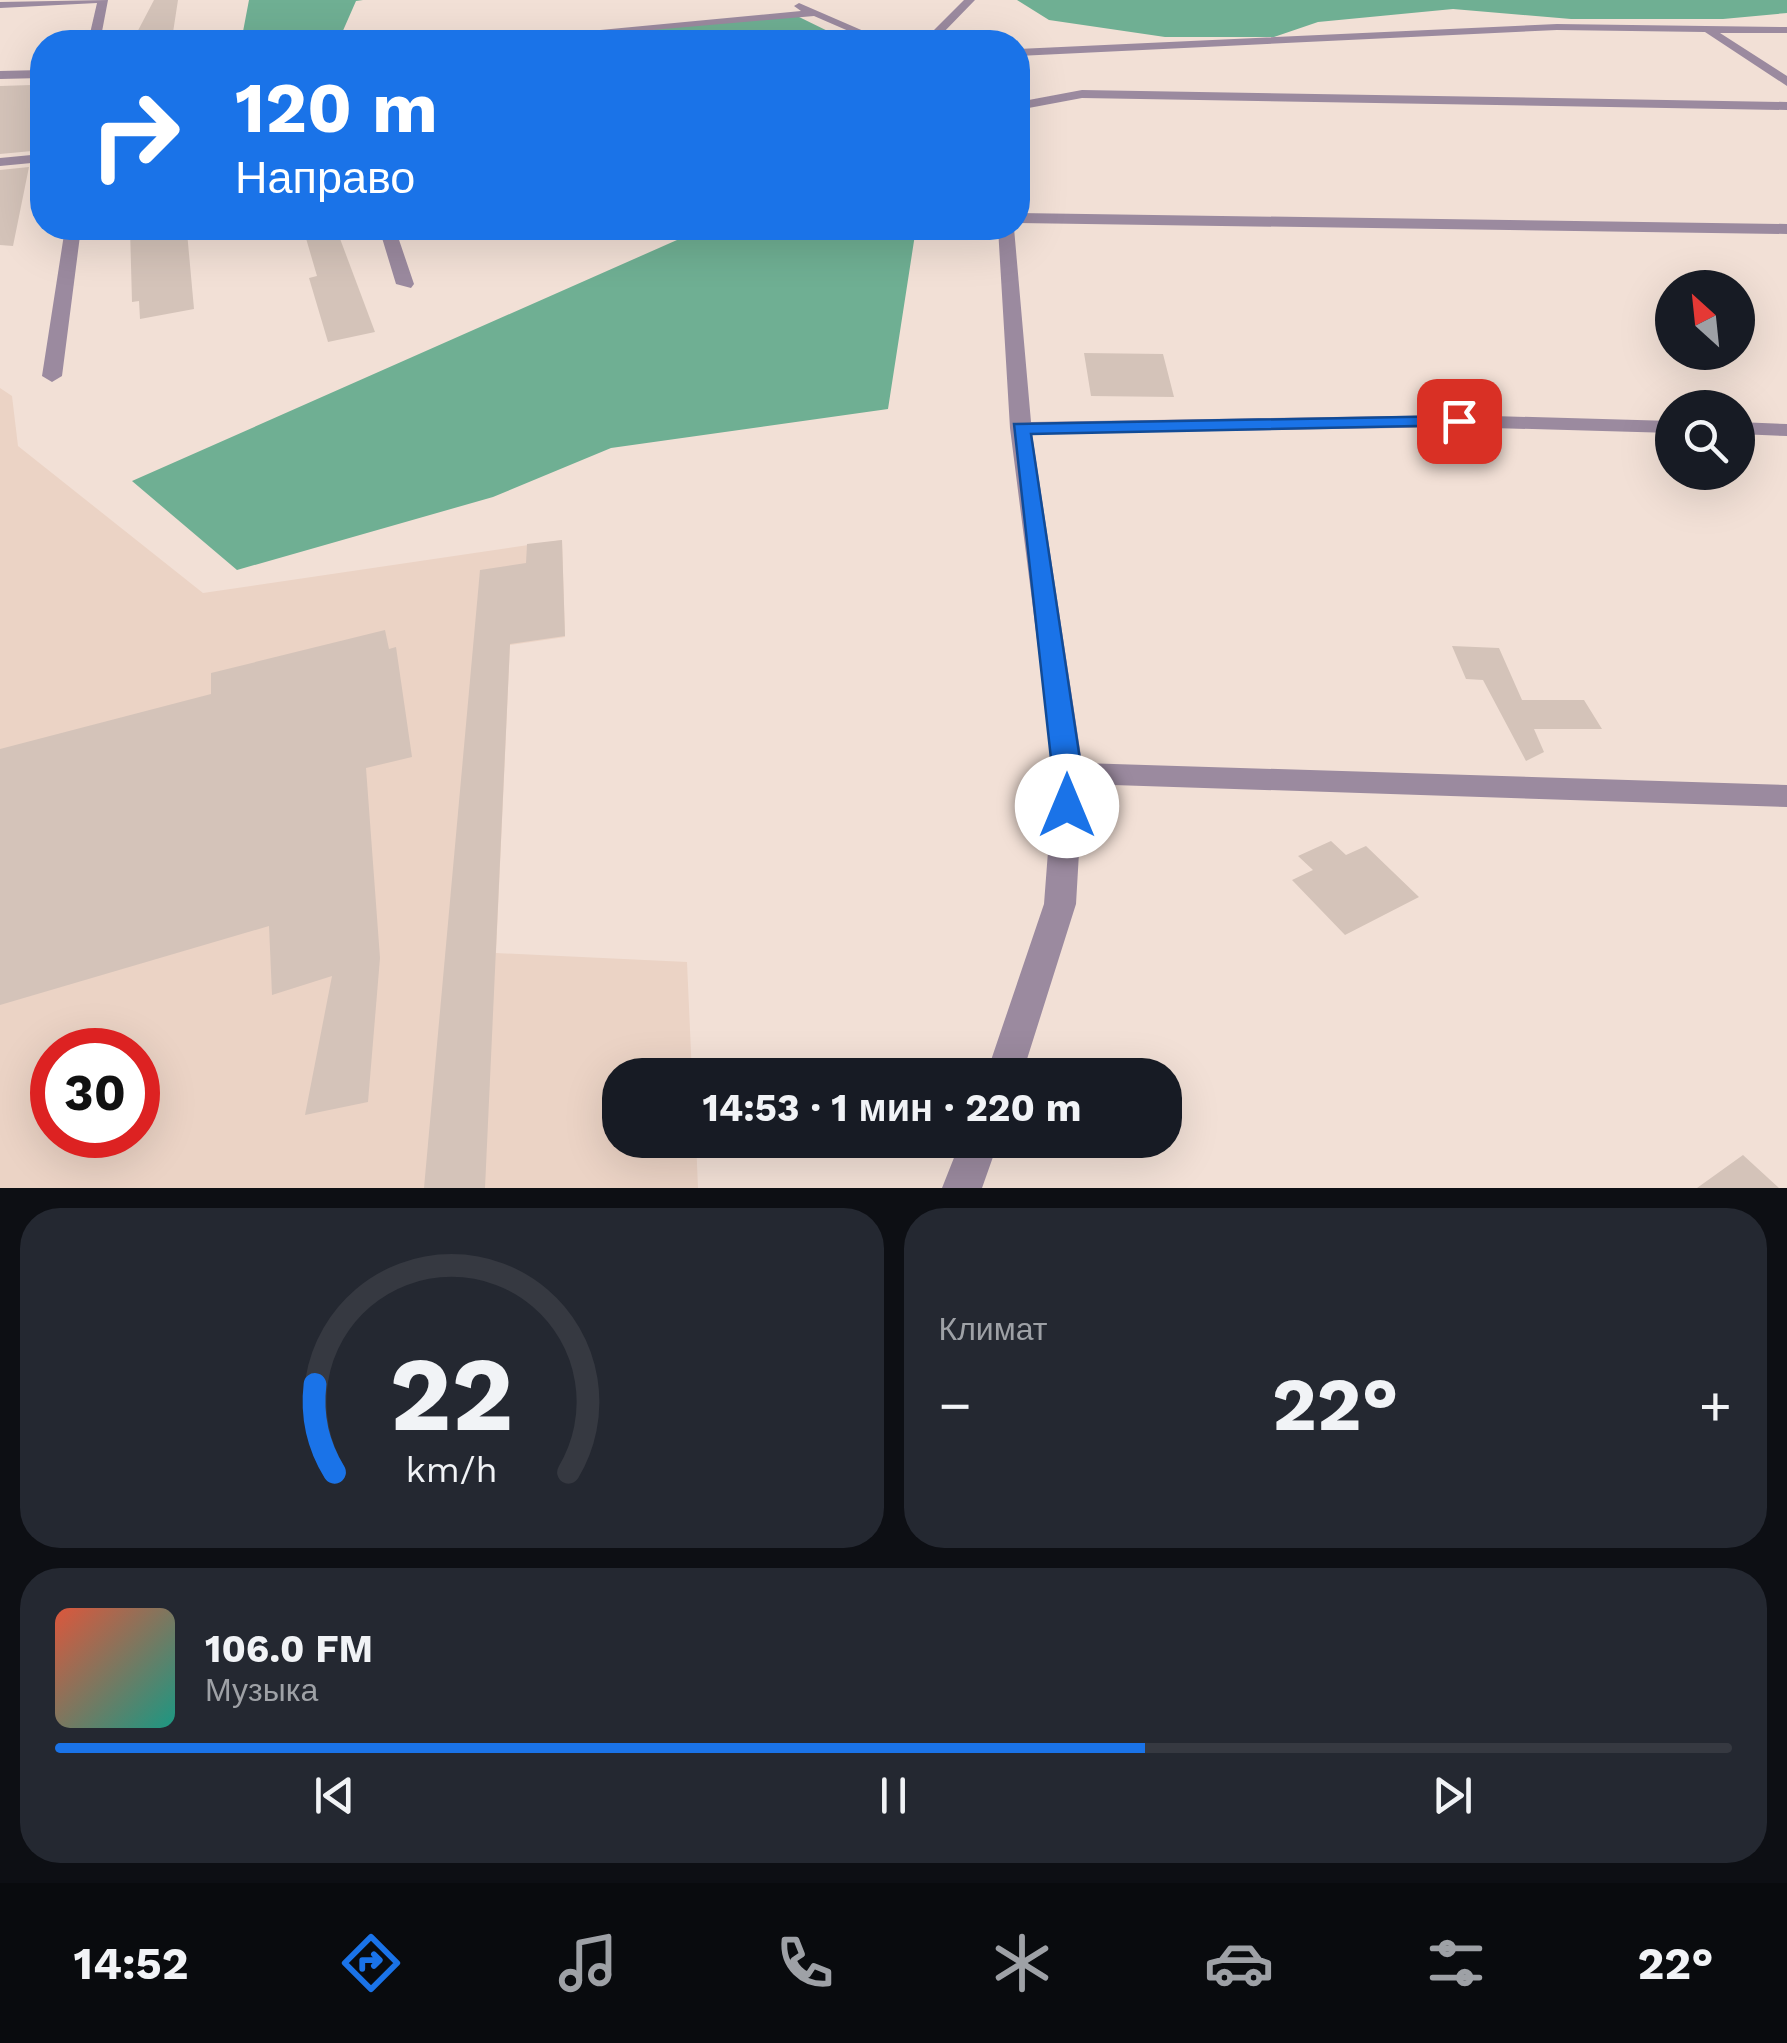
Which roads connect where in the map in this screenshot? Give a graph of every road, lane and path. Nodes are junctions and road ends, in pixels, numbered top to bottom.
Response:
1 (101, 0) edge
2 (785, 0) edge
3 (970, 0) edge
4 (0, 4) edge
5 (815, 13) junction
6 (96, 30) edge
7 (619, 30) edge
8 (855, 30) edge
9 (940, 30) edge
10 (1787, 30) edge
11 (1710, 32) junction
12 (1030, 52) edge
13 (0, 74) edge
14 (30, 74) edge
15 (1787, 82) edge
16 (1030, 104) edge
17 (1787, 106) edge
18 (30, 159) edge
19 (0, 162) edge
20 (1030, 218) edge
21 (1787, 228) edge
22 (71, 240) edge
23 (391, 240) edge
24 (1007, 240) edge
25 (405, 284) dead end
26 (52, 376) dead end
27 (1655, 427) edge
28 (1020, 428) junction
29 (1755, 429) edge
30 (1787, 430) edge
31 (1069, 773) junction
32 (1787, 796) edge
33 (1010, 1058) edge
34 (973, 1158) edge
35 (962, 1188) edge

1 - 4 street
1 - 6 street
2 - 5 street
3 - 9 street
5 - 7 street
5 - 8 street
10 - 11 street
11 - 12 street
11 - 15 street
13 - 14 street
16 - 17 street
18 - 19 street
20 - 21 street
22 - 26 street
23 - 25 street
24 - 28 street
27 - 28 street
28 - 31 street
29 - 30 street
31 - 32 street
31 - 33 street
34 - 35 street

